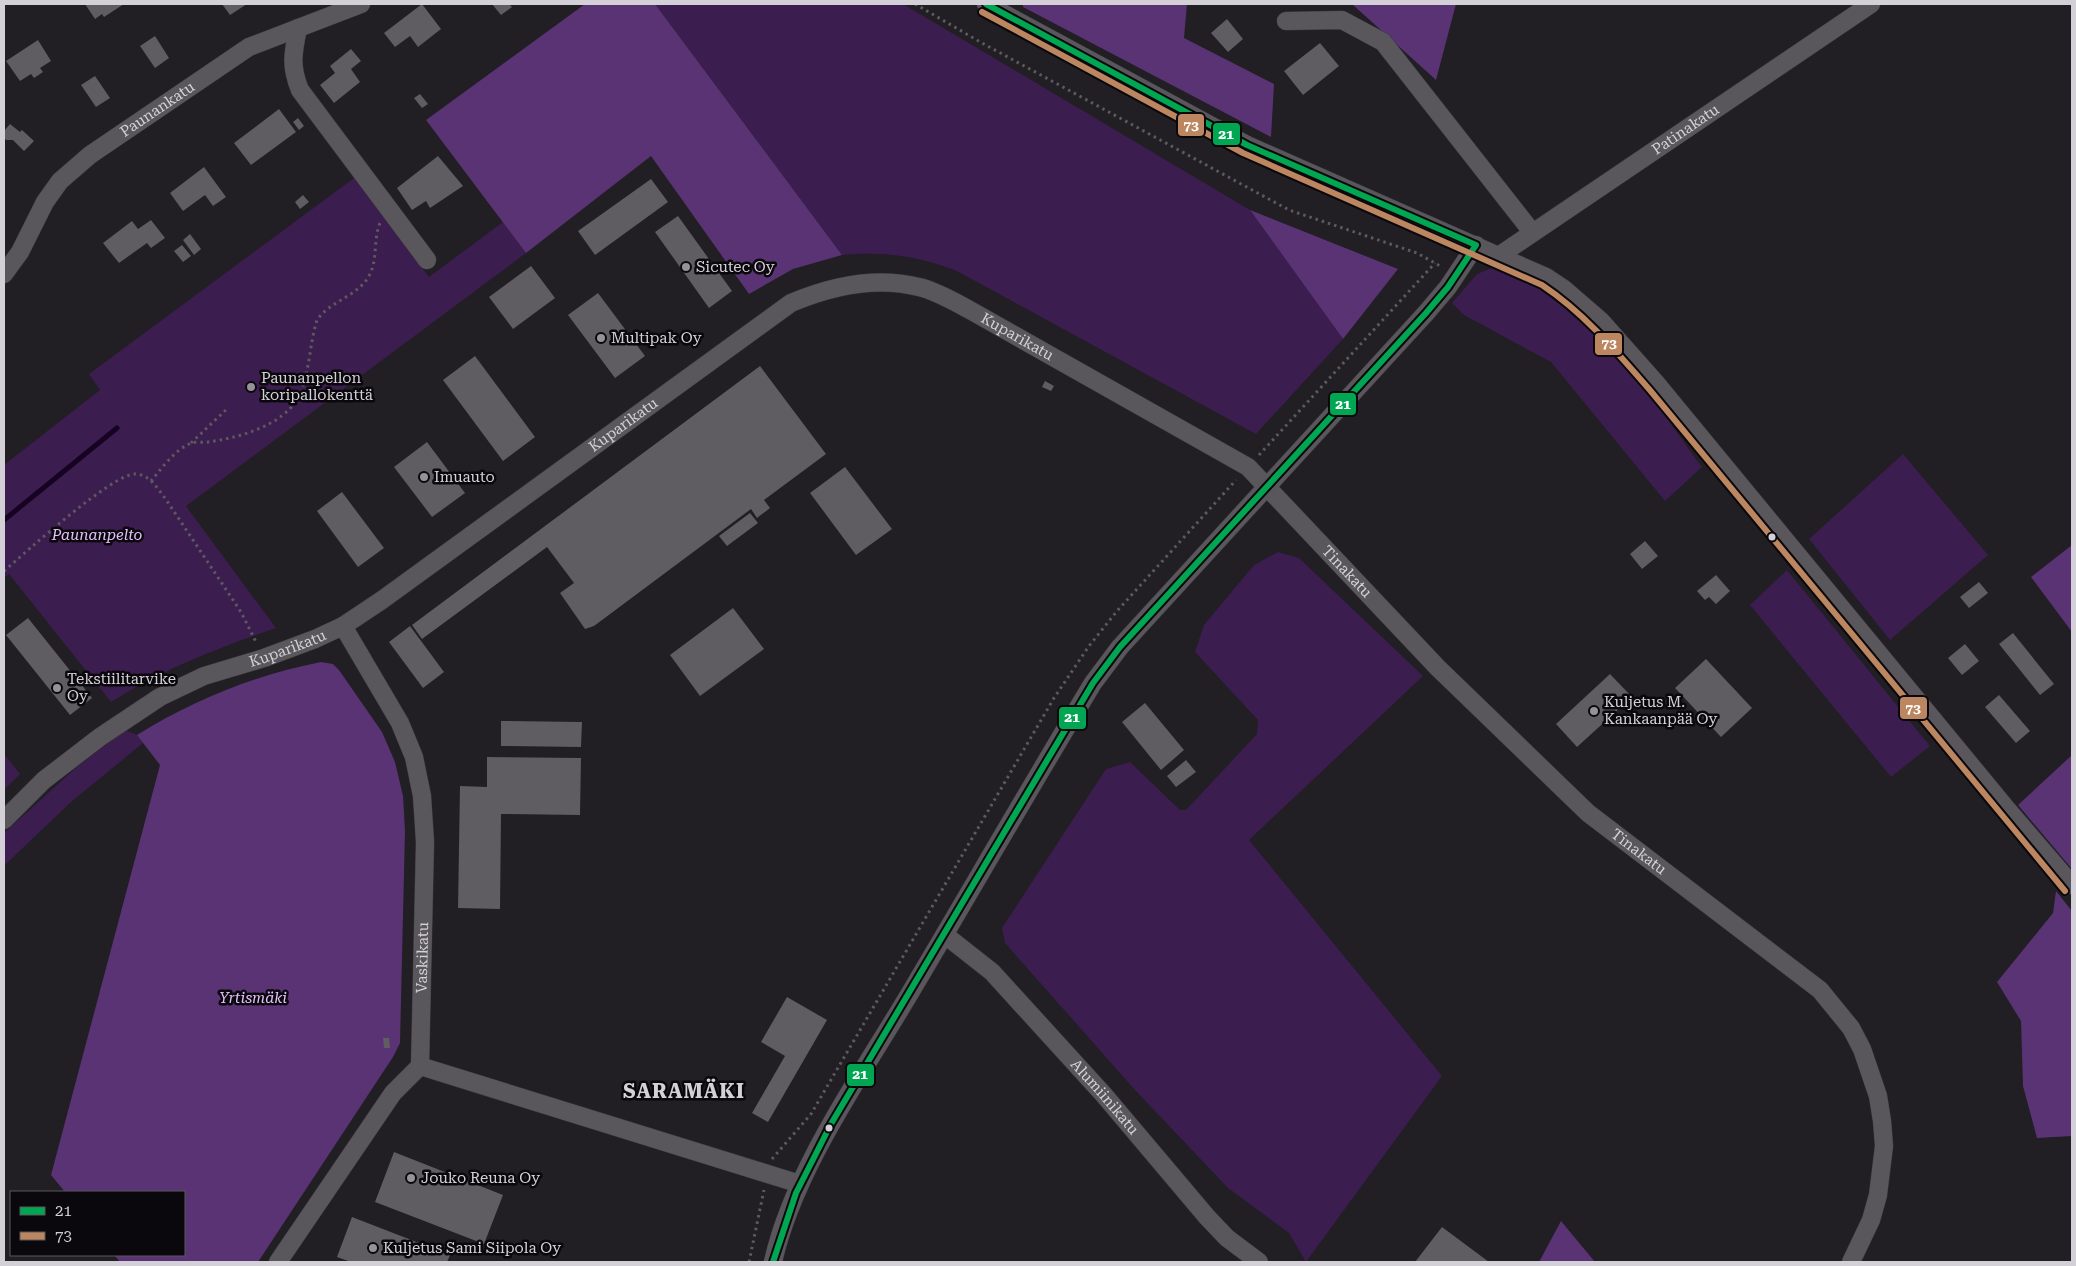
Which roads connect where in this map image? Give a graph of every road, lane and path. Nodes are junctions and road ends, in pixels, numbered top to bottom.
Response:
1 (361, 4) edge
2 (914, 4) edge
3 (986, 4) edge
4 (1871, 4) edge
5 (1286, 20) dead end
6 (298, 28) junction
7 (388, 210) junction
8 (1532, 232) junction
9 (1476, 245) junction
10 (1500, 255) junction
11 (427, 260) dead end
12 (4, 274) edge
13 (1456, 276) junction
14 (228, 408) dead end
15 (190, 443) junction
16 (151, 481) junction
17 (1267, 486) junction
18 (4, 571) edge
19 (343, 626) junction
20 (264, 658) junction
21 (4, 820) edge
22 (2072, 885) edge
23 (944, 935) junction
24 (420, 1066) junction
25 (800, 1184) junction
26 (278, 1262) edge
27 (773, 1262) edge
28 (1259, 1262) edge
29 (1851, 1262) edge

1 - 6 street, Paunankatu
2 - 13 path
3 - 9 street
4 - 8 street, Patinakatu
5 - 8 street
6 - 7 street
6 - 12 street, Paunankatu
7 - 11 street
7 - 15 path
8 - 10 street, Patinakatu
9 - 10 street
9 - 13 street
10 - 22 street
13 - 17 street
14 - 15 path
15 - 16 path
16 - 18 path
16 - 20 path
17 - 19 street, Kuparikatu
17 - 23 street
17 - 29 street, Tinakatu
19 - 20 street, Kuparikatu
19 - 24 street, Vaskikatu
20 - 21 street, Kuparikatu
23 - 25 street
23 - 28 street, Alumiinikatu
24 - 25 street
24 - 26 street
25 - 27 street

